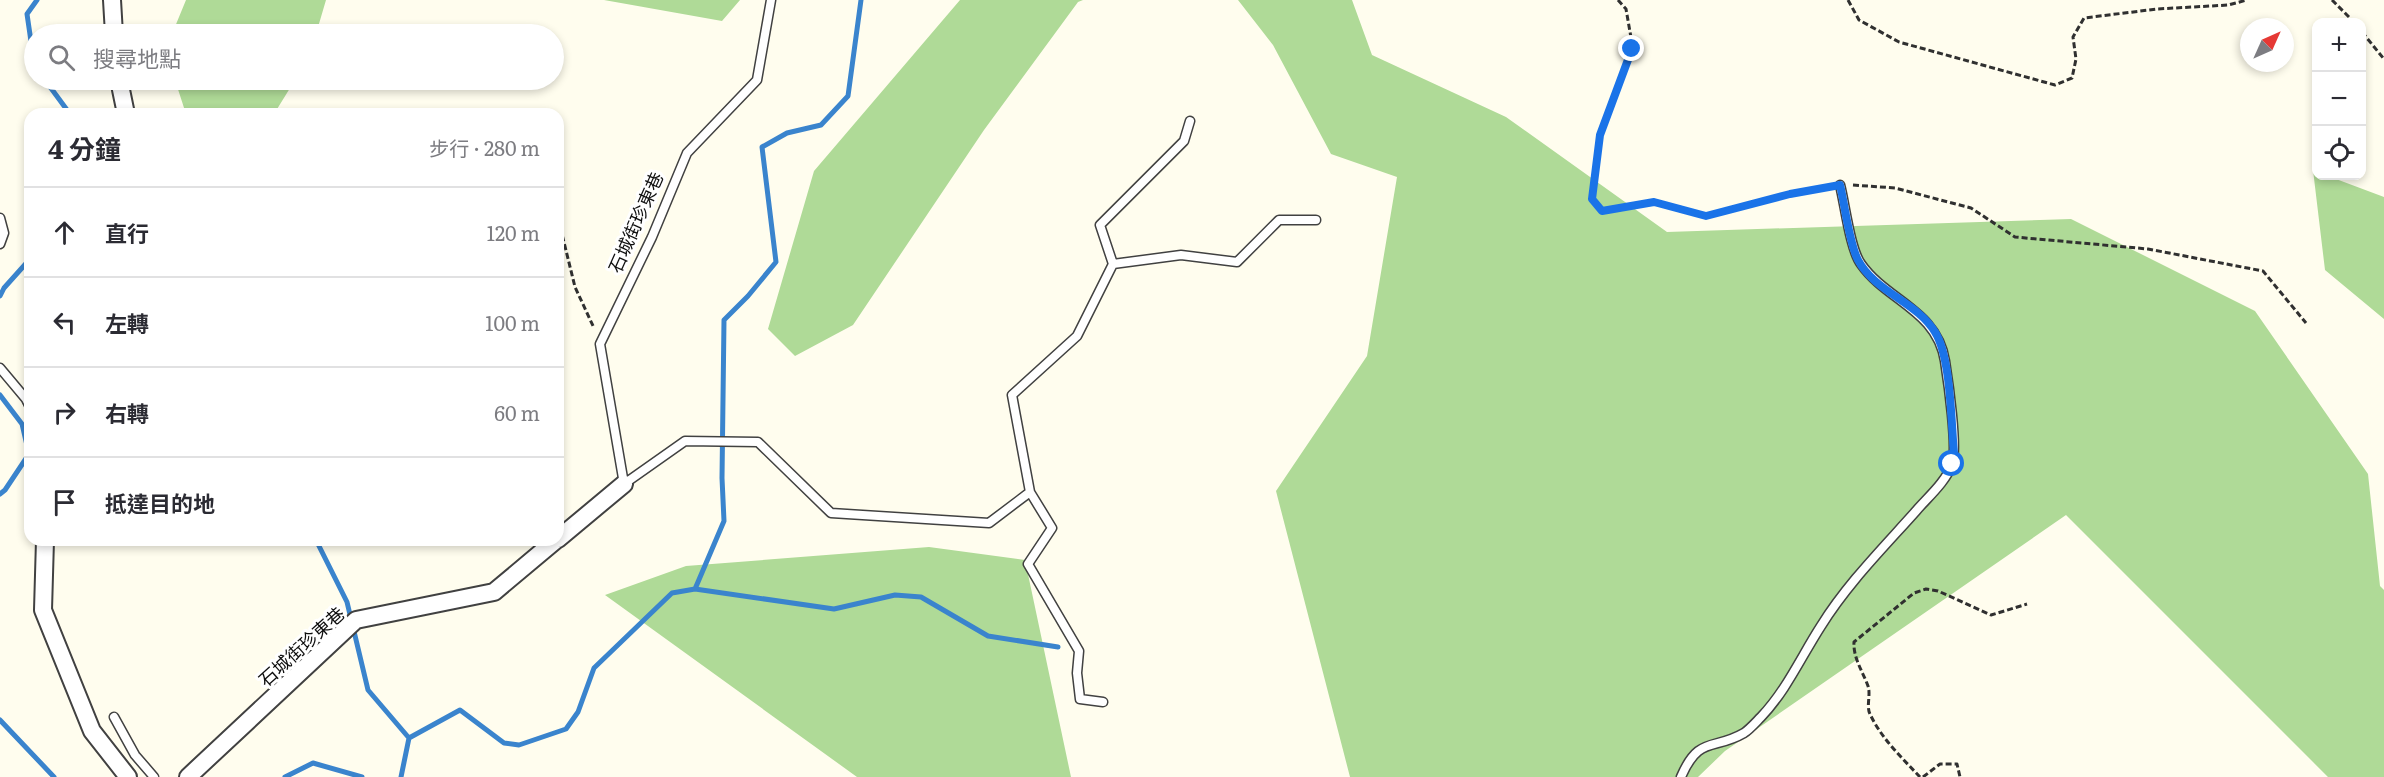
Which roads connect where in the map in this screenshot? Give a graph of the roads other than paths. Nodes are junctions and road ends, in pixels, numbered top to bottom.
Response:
1 (112, 0) edge
2 (771, 0) edge
3 (113, 24) edge
4 (121, 90) edge
5 (125, 108) edge
6 (1190, 121) dead end
7 (1840, 185) road end
8 (0, 218) edge
9 (1316, 220) dead end
10 (0, 244) edge
11 (1113, 264) junction
12 (0, 368) edge
13 (24, 397) edge
14 (624, 484) junction
15 (1030, 492) junction
16 (564, 533) edge
17 (45, 546) edge
18 (549, 546) edge
19 (1103, 702) dead end
20 (114, 717) dead end
21 (128, 777) edge
22 (154, 777) edge
23 (188, 777) edge
24 (1682, 777) edge

1 - 3 street
2 - 14 lane, 石城街珍東巷
4 - 5 street
6 - 11 lane
7 - 24 lane
8 - 10 lane
9 - 11 lane
11 - 15 lane
12 - 13 lane
14 - 15 lane, 石城街珍東巷
14 - 16 street, 石城街珍東巷
15 - 19 lane
17 - 21 street
18 - 23 street, 石城街珍東巷
20 - 22 lane

